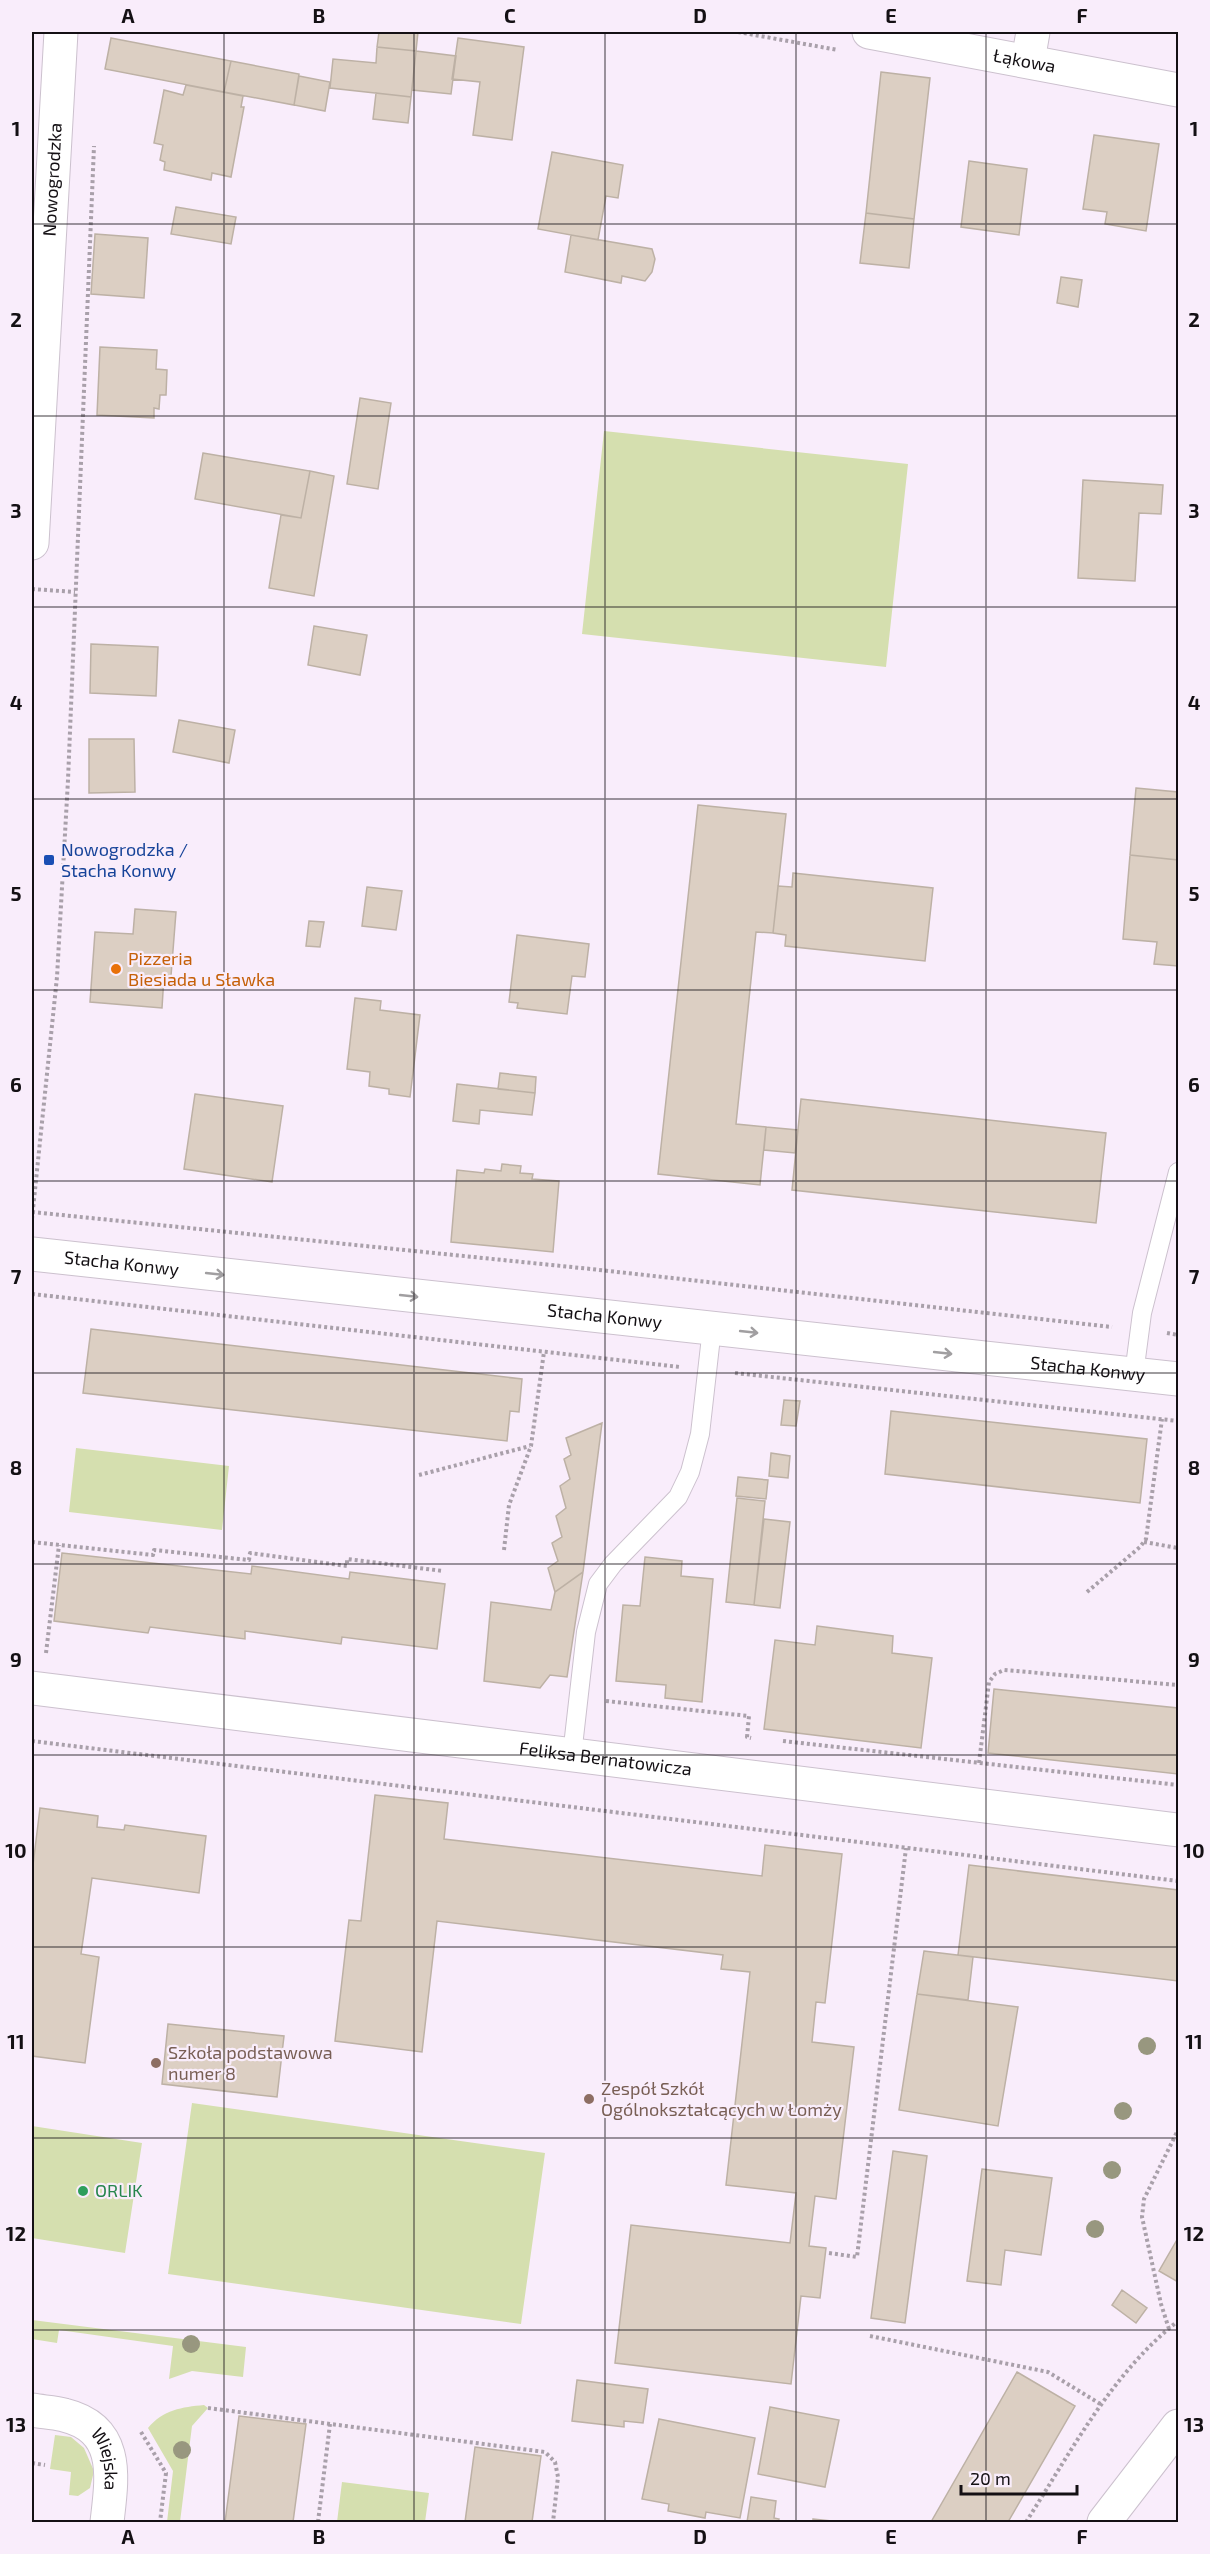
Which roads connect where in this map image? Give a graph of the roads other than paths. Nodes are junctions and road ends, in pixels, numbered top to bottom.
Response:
1 (61, 32) edge
2 (869, 32) edge
3 (1030, 46) edge
4 (1179, 90) edge
5 (32, 543) edge
6 (1179, 1172) edge
7 (32, 1254) edge
8 (712, 1328) junction
9 (1134, 1374) junction
10 (1179, 1378) edge
11 (32, 1688) edge
12 (572, 1755) junction
13 (1179, 1830) edge
14 (32, 2410) edge
15 (1179, 2426) edge
16 (107, 2523) edge
17 (1104, 2523) edge

1 - 5 street, Nowogrodzka
2 - 3 street, Łąkowa
3 - 4 street, Łąkowa
6 - 9 lane
7 -> 8 street, Stacha Konwy
8 -> 9 street, Stacha Konwy
8 - 12 lane
9 - 10 street, Stacha Konwy
11 - 12 street, Feliksa Bernatowicza
12 - 13 street, Feliksa Bernatowicza
14 - 16 street, Wiejska
15 - 17 street

